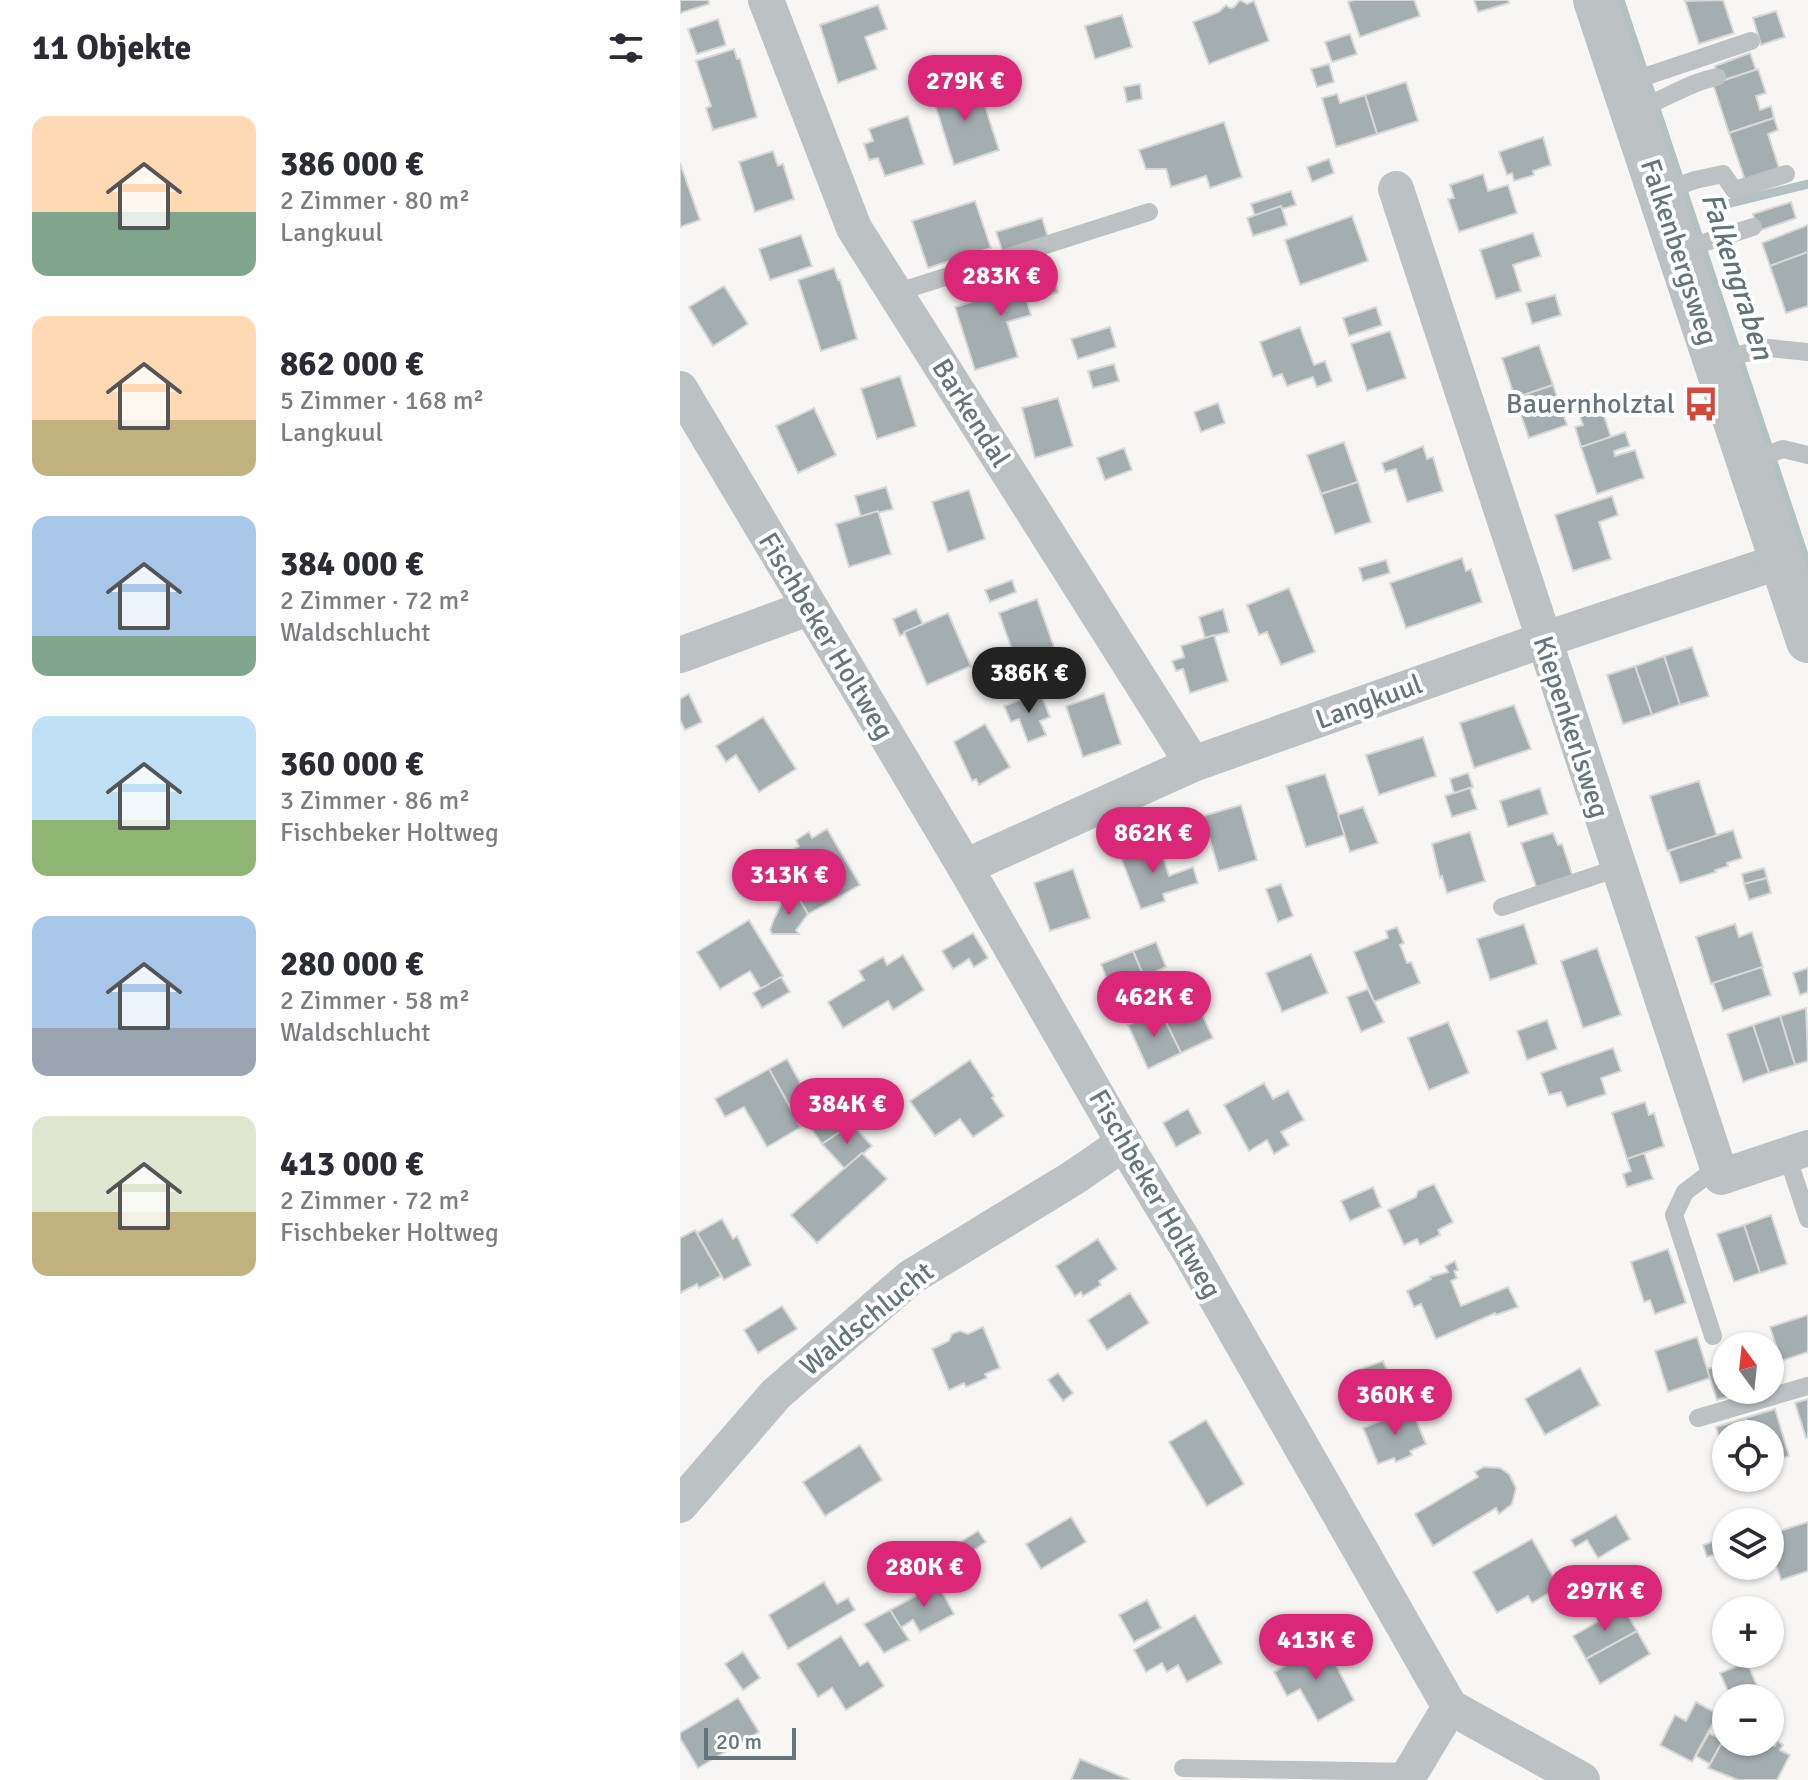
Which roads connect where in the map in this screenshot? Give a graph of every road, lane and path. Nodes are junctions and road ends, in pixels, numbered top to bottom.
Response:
1 (766, 0) edge
2 (1595, 0) edge
3 (1751, 41) dead end
4 (1717, 77) dead end
5 (1642, 93) junction
6 (1786, 174) dead end
7 (1396, 189) dead end
8 (1673, 189) junction
9 (1149, 212) dead end
10 (1753, 227) dead end
11 (1694, 246) junction
12 (895, 293) junction
13 (1808, 352) edge
14 (1729, 357) junction
15 (680, 389) edge
16 (1808, 455) edge
17 (1762, 456) junction
18 (1781, 561) junction
19 (808, 608) junction
20 (1543, 640) junction
21 (1808, 641) edge
22 (680, 655) edge
23 (1193, 764) junction
24 (965, 867) junction
25 (1618, 868) junction
26 (1502, 907) dead end
27 (1124, 1143) junction
28 (1797, 1152) edge
29 (1718, 1167) junction
30 (1808, 1219) edge
31 (1712, 1333) edge
32 (1808, 1386) edge
33 (1698, 1418) dead end
34 (680, 1505) edge
35 (1450, 1707) junction
36 (1183, 1768) dead end
37 (1408, 1776) edge
38 (1582, 1780) edge

1 - 12 street, Barkendal
2 - 5 street, Falkenbergsweg
3 - 5 lane
4 - 5 lane
5 - 8 street, Falkenbergsweg
6 - 8 lane
7 - 20 street, Kiepenkerlsweg
8 - 11 street, Falkenbergsweg
9 - 12 lane
10 - 11 lane
11 - 14 street, Falkenbergsweg
12 - 23 street, Barkendal
13 - 14 lane
14 - 17 street, Falkenbergsweg
15 - 19 street, Fischbeker Holtweg
16 - 17 lane
17 - 18 street, Falkenbergsweg
18 - 20 street, Langkuul
18 - 21 street, Falkenbergsweg
19 - 22 street
19 - 24 street, Fischbeker Holtweg
20 - 23 street, Langkuul
20 - 25 street, Kiepenkerlsweg
23 - 24 street, Langkuul
24 - 27 street, Fischbeker Holtweg
25 - 26 lane
25 - 29 street, Kiepenkerlsweg
27 - 34 street, Waldschlucht
27 - 35 street, Fischbeker Holtweg
28 - 29 street
28 - 30 lane
29 - 31 lane
32 - 33 lane
35 - 37 street
35 - 38 street
36 - 37 lane

